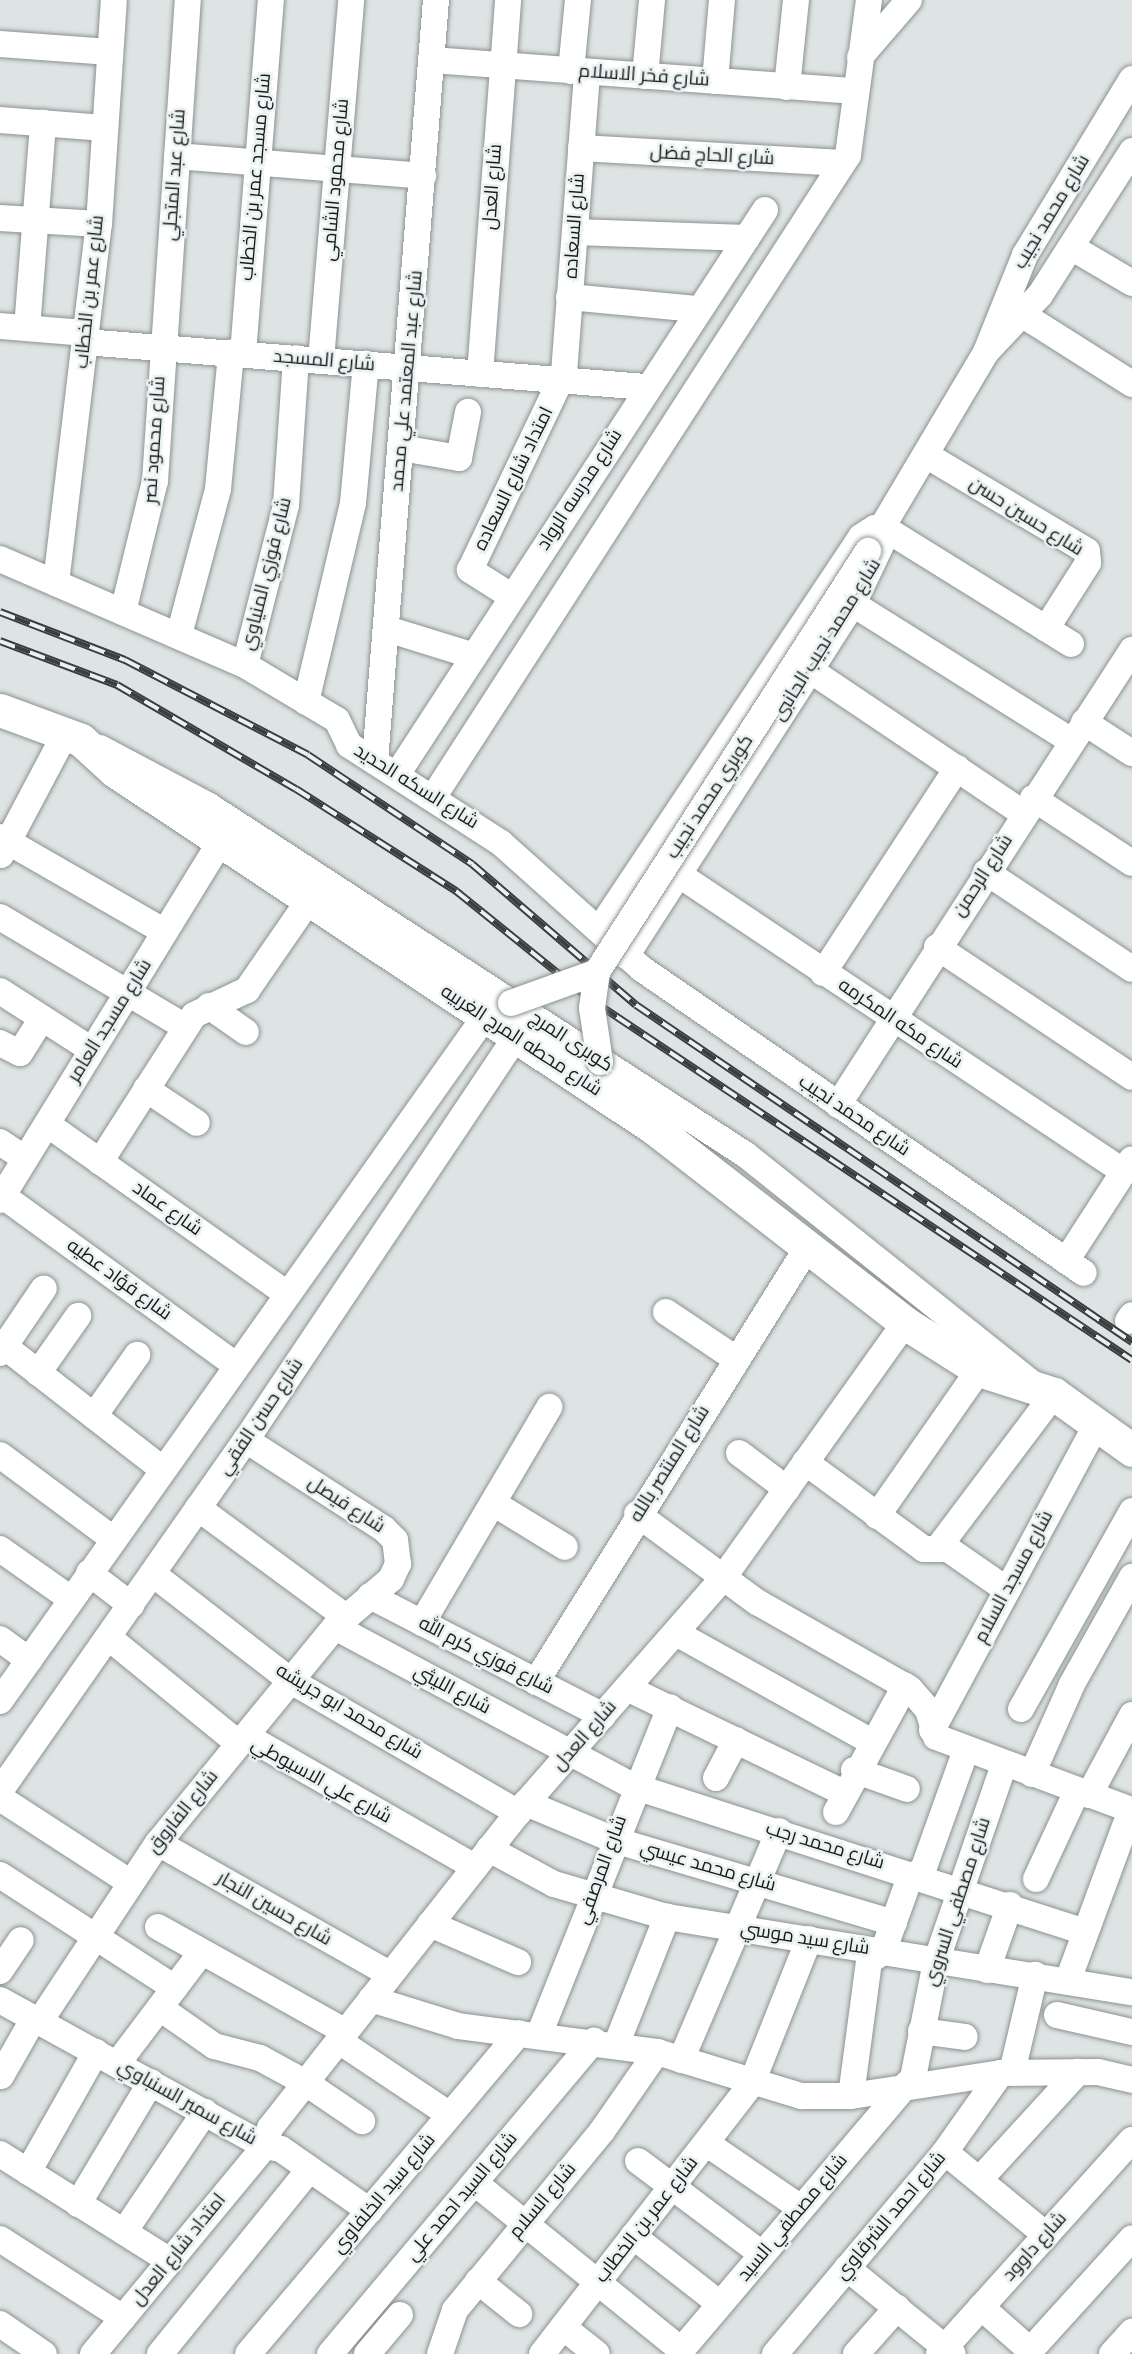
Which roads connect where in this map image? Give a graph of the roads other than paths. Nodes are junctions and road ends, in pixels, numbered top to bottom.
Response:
1 (114, 0) edge
2 (188, 0) edge
3 (271, 0) edge
4 (351, 0) edge
5 (436, 0) edge
6 (508, 0) edge
7 (578, 0) edge
8 (652, 0) edge
9 (722, 0) edge
10 (796, 0) edge
11 (869, 0) edge
12 (909, 0) edge
13 (0, 44) edge
14 (110, 52) junction
15 (860, 57) junction
16 (432, 60) junction
17 (502, 65) junction
18 (579, 71) junction
19 (645, 76) junction
20 (1132, 79) edge
21 (715, 81) junction
22 (787, 87) junction
23 (856, 91) junction
24 (0, 120) edge
25 (43, 123) junction
26 (105, 128) junction
27 (581, 148) junction
28 (1132, 151) edge
29 (177, 156) junction
30 (256, 163) junction
31 (843, 163) junction
32 (337, 169) junction
33 (423, 176) junction
34 (765, 209) dead end
35 (0, 218) edge
36 (35, 220) junction
37 (99, 224) junction
38 (575, 232) junction
39 (747, 238) junction
40 (1071, 247) junction
41 (1132, 283) edge
42 (569, 297) junction
43 (696, 309) junction
44 (1023, 315) junction
45 (0, 326) edge
46 (27, 328) junction
47 (85, 338) junction
48 (163, 349) junction
49 (986, 352) junction
50 (237, 354) junction
51 (309, 359) junction
52 (366, 364) junction
53 (408, 368) junction
54 (480, 374) junction
55 (562, 380) junction
56 (1132, 384) edge
57 (646, 387) junction
58 (468, 412) dead end
59 (401, 448) junction
60 (926, 455) junction
61 (884, 528) junction
62 (868, 551) joint
63 (0, 559) edge
64 (56, 583) junction
65 (511, 596) junction
66 (853, 604) junction
67 (123, 612) junction
68 (387, 629) junction
69 (1046, 629) junction
70 (179, 635) junction
71 (1071, 644) dead end
72 (1132, 650) edge
73 (474, 656) junction
74 (245, 665) junction
75 (810, 670) junction
76 (306, 702) junction
77 (0, 710) edge
78 (1077, 732) junction
79 (73, 737) junction
80 (1132, 753) edge
81 (386, 767) junction
82 (957, 768) junction
83 (434, 796) junction
84 (1028, 805) junction
85 (221, 841) junction
86 (3, 845) edge
87 (1132, 863) edge
88 (986, 872) junction
89 (678, 874) junction
90 (309, 900) junction
91 (0, 917) edge
92 (599, 930) junction
93 (164, 932) junction
94 (937, 947) junction
95 (626, 956) junction
96 (1132, 969) edge
97 (597, 972) junction
98 (823, 973) junction
99 (0, 991) edge
100 (127, 993) junction
101 (209, 1006) junction
102 (498, 1010) junction
103 (42, 1018) junction
104 (892, 1019) junction
105 (185, 1027) junction
106 (246, 1032) dead end
107 (515, 1038) junction
108 (0, 1043) edge
109 (92, 1050) junction
110 (600, 1062) junction
111 (1132, 1077) edge
112 (146, 1089) junction
113 (838, 1105) junction
114 (197, 1123) dead end
115 (47, 1124) junction
116 (0, 1142) edge
117 (25, 1159) junction
118 (100, 1162) junction
119 (1128, 1165) edge
120 (1, 1198) edge
121 (807, 1248) junction
122 (44, 1288) dead end
123 (287, 1294) junction
124 (666, 1312) dead end
125 (78, 1316) dead end
126 (905, 1323) junction
127 (2, 1350) edge
128 (137, 1355) dead end
129 (736, 1359) junction
130 (236, 1365) junction
131 (979, 1370) junction
132 (38, 1373) junction
133 (1044, 1389) junction
134 (549, 1407) dead end
135 (94, 1416) junction
136 (1096, 1425) junction
137 (246, 1440) junction
138 (1132, 1450) edge
139 (739, 1453) dead end
140 (0, 1455) edge
141 (806, 1462) junction
142 (162, 1469) junction
143 (787, 1489) junction
144 (493, 1503) junction
145 (198, 1508) junction
146 (1132, 1511) edge
147 (637, 1514) junction
148 (877, 1516) junction
149 (113, 1539) junction
150 (565, 1547) dead end
151 (938, 1548) junction
152 (0, 1549) edge
153 (89, 1573) junction
154 (153, 1574) junction
155 (1132, 1577) edge
156 (723, 1578) junction
157 (1007, 1590) junction
158 (370, 1595) junction
159 (71, 1599) junction
160 (131, 1605) junction
161 (340, 1622) junction
162 (422, 1623) junction
163 (676, 1633) junction
164 (108, 1637) junction
165 (0, 1639) edge
166 (29, 1660) junction
167 (291, 1681) junction
168 (536, 1682) junction
169 (905, 1686) junction
170 (627, 1688) junction
171 (0, 1701) edge
172 (670, 1707) junction
173 (1021, 1709) dead end
174 (1132, 1715) edge
175 (603, 1716) junction
176 (932, 1730) junction
177 (242, 1740) junction
178 (736, 1740) junction
179 (870, 1741) junction
180 (966, 1750) junction
181 (570, 1753) junction
182 (1004, 1764) junction
183 (1032, 1774) junction
184 (716, 1777) dead end
185 (634, 1786) junction
186 (907, 1789) dead end
187 (0, 1791) edge
188 (844, 1792) junction
189 (1083, 1793) junction
190 (0, 1798) edge
191 (522, 1808) junction
192 (1130, 1810) edge
193 (779, 1831) junction
194 (614, 1840) junction
195 (158, 1843) junction
196 (482, 1858) junction
197 (918, 1874) junction
198 (0, 1875) edge
199 (1036, 1879) dead end
200 (128, 1881) junction
201 (762, 1881) junction
202 (963, 1889) junction
203 (593, 1897) junction
204 (1010, 1905) junction
205 (667, 1917) junction
206 (894, 1923) junction
207 (430, 1924) junction
208 (158, 1927) dead end
209 (737, 1928) junction
210 (1083, 1931) junction
211 (92, 1935) junction
212 (22, 1940) dead end
213 (809, 1940) junction
214 (883, 1952) junction
215 (201, 1953) junction
216 (518, 1962) dead end
217 (936, 1962) junction
218 (987, 1970) junction
219 (0, 1971) edge
220 (390, 1974) junction
221 (1035, 1975) junction
222 (1069, 1978) junction
223 (1132, 1992) edge
224 (167, 1998) junction
225 (371, 1999) junction
226 (2, 2004) edge
227 (1057, 2015) dead end
228 (37, 2019) junction
229 (921, 2031) junction
230 (1132, 2032) edge
231 (529, 2034) junction
232 (342, 2036) junction
233 (965, 2037) dead end
234 (606, 2042) junction
235 (669, 2056) junction
236 (106, 2058) junction
237 (1078, 2072) junction
238 (1006, 2073) junction
239 (1, 2076) edge
240 (1132, 2080) edge
241 (151, 2082) junction
242 (306, 2083) junction
243 (910, 2083) junction
244 (751, 2085) junction
245 (851, 2096) junction
246 (205, 2112) junction
247 (450, 2115) junction
248 (362, 2121) dead end
249 (706, 2143) junction
250 (265, 2146) junction
251 (1129, 2151) edge
252 (945, 2152) junction
253 (0, 2154) edge
254 (638, 2161) dead end
255 (310, 2169) junction
256 (28, 2172) junction
257 (981, 2178) junction
258 (475, 2183) junction
259 (672, 2187) junction
260 (78, 2204) junction
261 (801, 2208) junction
262 (370, 2211) junction
263 (524, 2223) junction
264 (124, 2232) junction
265 (1046, 2235) junction
266 (633, 2236) junction
267 (1132, 2238) edge
268 (0, 2239) edge
269 (762, 2254) junction
270 (170, 2261) junction
271 (847, 2269) junction
272 (478, 2281) junction
273 (598, 2283) junction
274 (379, 2296) junction
275 (720, 2304) junction
276 (981, 2307) junction
277 (897, 2308) junction
278 (519, 2314) dead end
279 (123, 2318) junction
280 (0, 2324) edge
281 (563, 2327) junction
282 (1132, 2332) edge
283 (680, 2352) edge
284 (945, 2352) edge
285 (1028, 2352) edge
286 (44, 2354) edge
287 (93, 2354) edge
288 (160, 2354) edge
289 (248, 2354) edge
290 (330, 2354) edge
291 (367, 2354) edge
292 (440, 2354) edge
293 (542, 2354) edge
294 (597, 2354) edge
295 (775, 2354) edge
296 (856, 2354) edge
297 (1112, 2354) edge

1 - 14 street, شارع عمر بن الخطاب
2 - 29 street, شارع عبد المتجلي
3 - 30 street, شارع مسجد عمر بن الخطاب
4 - 32 street, شارع محمود الشامي
5 - 16 street, شارع عبد المعتمد علي محمد
6 - 17 street, شارع العدل
7 - 18 street, شارع السعاده
8 - 19 street
9 - 21 street
10 - 22 street
11 - 15 street
12 - 15 street
13 - 14 street
14 - 26 street, شارع عمر بن الخطاب
15 - 23 street
16 - 17 street, شارع فخر الاسلام
16 - 33 street, شارع عبد المعتمد علي محمد
17 - 18 street, شارع فخر الاسلام
17 - 54 street, شارع العدل
18 - 19 street, شارع فخر الاسلام
18 - 27 street, شارع السعاده
19 - 21 street, شارع فخر الاسلام
20 - 49 street, شارع محمد نجيب
21 - 22 street, شارع فخر الاسلام
22 - 23 street, شارع فخر الاسلام
23 - 31 street
24 - 25 street
25 - 26 street
25 - 36 street
26 - 37 street, شارع عمر بن الخطاب
27 - 31 street, شارع الحاج فضل
27 - 38 street, شارع السعاده
28 - 40 street, شارع محمد نجيب
29 - 30 street
29 - 48 street, شارع عبد المتجلي
30 - 32 street
30 - 50 street, شارع مسجد عمر بن الخطاب
31 - 83 street
32 - 33 street
32 - 51 street, شارع محمود الشامي
33 - 53 street, شارع عبد المعتمد علي محمد
34 - 39 street, شارع مدرسه الرواد
35 - 36 street
36 - 37 street
36 - 46 street
37 - 47 street, شارع عمر بن الخطاب
38 - 39 street
38 - 42 street, شارع السعاده
39 - 43 street, شارع مدرسه الرواد
40 - 41 street
40 - 44 street, شارع محمد نجيب
42 - 43 street
42 - 55 street, شارع السعاده
43 - 57 street, شارع مدرسه الرواد
44 - 49 street, شارع محمد نجيب
44 - 56 street
45 - 46 street, شارع المسجد
46 - 47 street, شارع المسجد
47 - 48 street, شارع المسجد
47 - 64 street, شارع عمر بن الخطاب
48 - 50 street, شارع المسجد
48 - 67 street, شارع محمود نصر
49 - 60 street, شارع محمد نجيب
50 - 51 street, شارع المسجد
50 - 70 street, شارع مسجد عمر بن الخطاب
51 - 52 street, شارع المسجد
51 - 74 street, شارع فوزي المنياوي
52 - 53 street, شارع المسجد
52 - 76 street
53 - 54 street, شارع المسجد
53 - 59 street, شارع عبد المعتمد علي محمد
54 - 55 street, شارع المسجد
55 - 57 street, شارع المسجد
55 - 65 street, امتداد شارع السعاده
57 - 65 street, شارع مدرسه الرواد
58 - 59 street
59 - 68 street, شارع عبد المعتمد علي محمد
60 - 61 street, شارع محمد نجيب
60 - 69 street, شارع حسين حسن
61 - 62 street, شارع محمد نجيب
61 - 66 street, شارع محمد نجيب الجانبى
61 - 69 street
61 - 92 street, شارع محمد نجيب الجانبى
62 - 97 street, كوبري محمد نجيب, bridge
63 - 64 street, شارع السكه الحديد
64 - 67 street, شارع السكه الحديد
65 - 73 street, شارع مدرسه الرواد
66 - 75 street, شارع محمد نجيب الجانبى
66 - 78 street
67 - 70 street, شارع السكه الحديد
68 - 73 street
68 - 81 street, شارع عبد المعتمد علي محمد
69 - 71 street
70 - 74 street, شارع السكه الحديد
72 - 78 street, شارع الرحمن
73 - 81 street, شارع مدرسه الرواد
74 - 76 street, شارع السكه الحديد
75 - 82 street
75 - 89 street, شارع محمد نجيب الجانبى
76 - 81 street, شارع السكه الحديد
77 - 79 main road, شارع محطه المرج الغربيه
78 - 80 street
78 - 84 street, شارع الرحمن
79 - 85 main road, شارع محطه المرج الغربيه
79 - 86 street
79 - 102 street, كوبرى المرج
81 - 83 street, شارع السكه الحديد
82 - 84 street
82 - 98 street
83 - 92 street, شارع السكه الحديد
84 - 87 street
84 - 88 street, شارع الرحمن
85 - 90 main road, شارع محطه المرج الغربيه
85 - 93 street, شارع مسجد العامر
86 - 93 street
88 - 94 street, شارع الرحمن
88 - 96 street
89 - 95 street, شارع محمد نجيب الجانبى
89 - 98 street, شارع مكه المكرمه
90 - 101 street
90 - 102 main road, شارع محطه المرج الغربيه
91 - 100 street
92 - 95 street, شارع السكه الحديد
93 - 100 street, شارع مسجد العامر
94 - 104 street, شارع الرحمن
94 - 111 street
95 - 113 street, شارع محمد نجيب
97 - 102 street, bridge
97 - 110 street, كوبري محمد نجيب, bridge
98 - 104 street, شارع مكه المكرمه
99 - 103 street
100 - 105 street
100 - 109 street, شارع مسجد العامر
101 - 105 street
101 - 106 street
102 - 107 main road, شارع محطه المرج الغربيه
102 - 110 street, كوبرى المرج
102 - 123 street
103 - 108 street
103 - 109 street
104 - 113 street, شارع الرحمن
104 - 119 street, شارع مكه المكرمه
105 - 112 street
107 - 121 main road, شارع محطه المرج الغربيه
107 - 137 street, شارع حسن الفقي
109 - 115 street, شارع مسجد العامر
110 - 133 street, كوبرى المرج
112 - 114 street
112 - 118 street
113 - 119 street, شارع محمد نجيب
115 - 117 street, شارع مسجد العامر
115 - 118 street, شارع عماد
116 - 117 street
117 - 120 street, شارع مسجد العامر
118 - 123 street, شارع عماد
120 - 130 street, شارع فؤاد عطيه
121 - 126 main road, شارع محطه المرج الغربيه
121 - 129 street, شارع المنتصر بالله
122 - 127 street
123 - 130 street
124 - 129 street
125 - 132 street
126 - 131 main road, شارع محطه المرج الغربيه
126 - 141 street, شارع العدل
127 - 132 street
128 - 135 street
129 - 147 street, شارع المنتصر بالله
130 - 142 street
131 - 133 main road, شارع محطه المرج الغربيه
131 - 148 street
132 - 135 street
133 - 136 main road
133 - 151 street
134 - 144 street
135 - 142 street
136 - 138 main road
136 - 157 street, شارع مسجد السلام
137 - 145 street, شارع حسن الفقي
137 - 158 street, شارع فيصل
139 - 143 street
140 - 149 street
141 - 143 street, شارع العدل
141 - 148 street
142 - 149 street
143 - 156 street, شارع العدل
144 - 150 street
144 - 162 street
145 - 154 street, شارع حسن الفقي
145 - 161 street, شارع الليثي
146 - 173 street
147 - 156 street
147 - 168 street, شارع المنتصر بالله
148 - 151 street
149 - 153 street
151 - 157 street
152 - 159 street
153 - 159 street
153 - 160 street
154 - 160 street, شارع حسن الفقي
154 - 167 street, شارع محمد ابو جريشه
155 - 183 street
156 - 163 street, شارع العدل
156 - 169 street
157 - 176 street, شارع مسجد السلام
158 - 161 street, شارع فيصل
158 - 162 street, شارع فوزي كرم الله
159 - 166 street
160 - 164 street, شارع حسن الفقي
161 - 167 street, شارع الفاروق
161 - 181 street, شارع الليثي
162 - 168 street, شارع فوزي كرم الله
163 - 170 street, شارع العدل
163 - 179 street
164 - 177 street, شارع علي الاسيوطي
164 - 187 street, شارع حسن الفقي
165 - 166 street
166 - 171 street
167 - 177 street, شارع الفاروق
167 - 191 street, شارع محمد ابو جريشه
168 - 175 street, شارع فوزي كرم الله
169 - 176 street
169 - 179 street
170 - 172 street
170 - 175 street, شارع العدل
172 - 178 street
172 - 185 street, شارع المرصفي
174 - 189 street
175 - 181 street, شارع العدل
176 - 180 street
177 - 195 street, شارع الفاروق
177 - 196 street, شارع علي الاسيوطي
178 - 184 street
178 - 188 street
179 - 188 street
180 - 182 street
180 - 197 street
181 - 185 street, شارع محمد رجب
181 - 191 street, شارع العدل
182 - 183 street
182 - 202 street, شارع مصطفي السروي
183 - 189 street
185 - 193 street, شارع محمد رجب
185 - 194 street, شارع المرصفي
186 - 188 street
189 - 192 street
189 - 199 street
190 - 200 street
191 - 194 street, شارع محمد عيسي
191 - 196 street, شارع العدل
192 - 210 street
193 - 197 street, شارع محمد رجب
193 - 201 street, شارع السلام
194 - 201 street, شارع محمد عيسي
194 - 203 street, شارع المرصفي
195 - 200 street, شارع الفاروق
195 - 220 street, شارع حسين النجار
196 - 203 street, شارع سيد موسي
196 - 207 street, شارع العدل
197 - 202 street, شارع محمد رجب
197 - 206 street
198 - 211 street
200 - 211 street, شارع الفاروق
201 - 206 street, شارع محمد عيسي
201 - 209 street, شارع السلام
202 - 204 street, شارع محمد رجب
202 - 217 street, شارع مصطفي السروي
203 - 205 street, شارع سيد موسي
203 - 231 street, شارع المرصفي
204 - 210 street, شارع محمد رجب
204 - 218 street
205 - 209 street, شارع سيد موسي
205 - 234 street, شارع السيد احمد علي
206 - 214 street
207 - 216 street
207 - 220 street, شارع العدل
208 - 215 street
209 - 213 street, شارع سيد موسي
209 - 235 street, شارع السلام
210 - 222 street
211 - 224 street
211 - 228 street, شارع الفاروق
212 - 219 street
213 - 214 street, شارع سيد موسي
213 - 244 street, شارع عمر بن الخطاب
214 - 217 street, شارع سيد موسي
214 - 245 street
215 - 224 street
215 - 232 street
217 - 218 street, شارع سيد موسي
217 - 229 street, شارع مصطفي السروي
218 - 221 street, شارع سيد موسي
220 - 225 street, شارع العدل
221 - 222 street, شارع سيد موسي
221 - 238 street
222 - 223 street, شارع سيد موسي
224 - 236 street
224 - 242 street
225 - 231 street
225 - 232 street, شارع العدل
226 - 228 street, شارع سمير السنباوي
227 - 230 street
228 - 236 street, شارع سمير السنباوي
228 - 239 street, شارع الفاروق
229 - 233 street
229 - 243 street, شارع مصطفي السروي
231 - 234 street
231 - 247 street, شارع سيد الخلفاوي
232 - 242 street, شارع العدل
232 - 247 street
234 - 235 street
234 - 258 street, شارع السيد احمد علي
235 - 244 street
235 - 263 street, شارع السلام
236 - 241 street, شارع سمير السنباوي
236 - 256 street
237 - 238 street
237 - 240 street
237 - 257 street
238 - 243 street
238 - 252 street, شارع احمد الشرقاوي
241 - 246 street, شارع سمير السنباوي
241 - 260 street
242 - 248 street
242 - 250 street, شارع العدل
243 - 245 street
243 - 261 street, شارع مصطفي السيد
244 - 245 street
244 - 249 street, شارع عمر بن الخطاب
246 - 250 street, شارع سمير السنباوي
246 - 264 street
247 - 262 street, شارع سيد الخلفاوي
249 - 259 street, شارع عمر بن الخطاب
249 - 261 street
250 - 255 street, شارع سمير السنباوي
250 - 270 street, امتداد شارع العدل
251 - 265 street, شارع داوود
252 - 257 street
252 - 271 street, شارع احمد الشرقاوي
253 - 256 street
254 - 259 street
255 - 262 street, شارع سمير السنباوي
255 - 288 street
256 - 260 street
257 - 265 street
258 - 263 street
258 - 274 street, شارع السيد احمد علي
259 - 266 street, شارع عمر بن الخطاب
259 - 269 street
260 - 264 street
261 - 269 street, شارع مصطفي السيد
262 - 289 street, شارع سيد الخلفاوي
263 - 272 street, شارع السلام
263 - 273 street
264 - 270 street
265 - 276 street, شارع داوود
266 - 273 street, شارع عمر بن الخطاب
266 - 275 street
267 - 285 street
268 - 279 street
269 - 275 street, شارع مصطفي السيد
270 - 279 street, امتداد شارع العدل
271 - 277 street
271 - 295 street, شارع احمد الشرقاوي
272 - 278 street
272 - 292 street, شارع السلام
273 - 281 street, شارع عمر بن الخطاب
273 - 283 street
274 - 290 street, شارع السيد احمد علي
274 - 291 street
275 - 283 street, شارع مصطفي السيد
276 - 284 street, شارع داوود
276 - 285 street
277 - 284 street
277 - 296 street
279 - 287 street, امتداد شارع العدل
280 - 286 street
281 - 293 street, شارع عمر بن الخطاب
281 - 294 street
282 - 297 street

